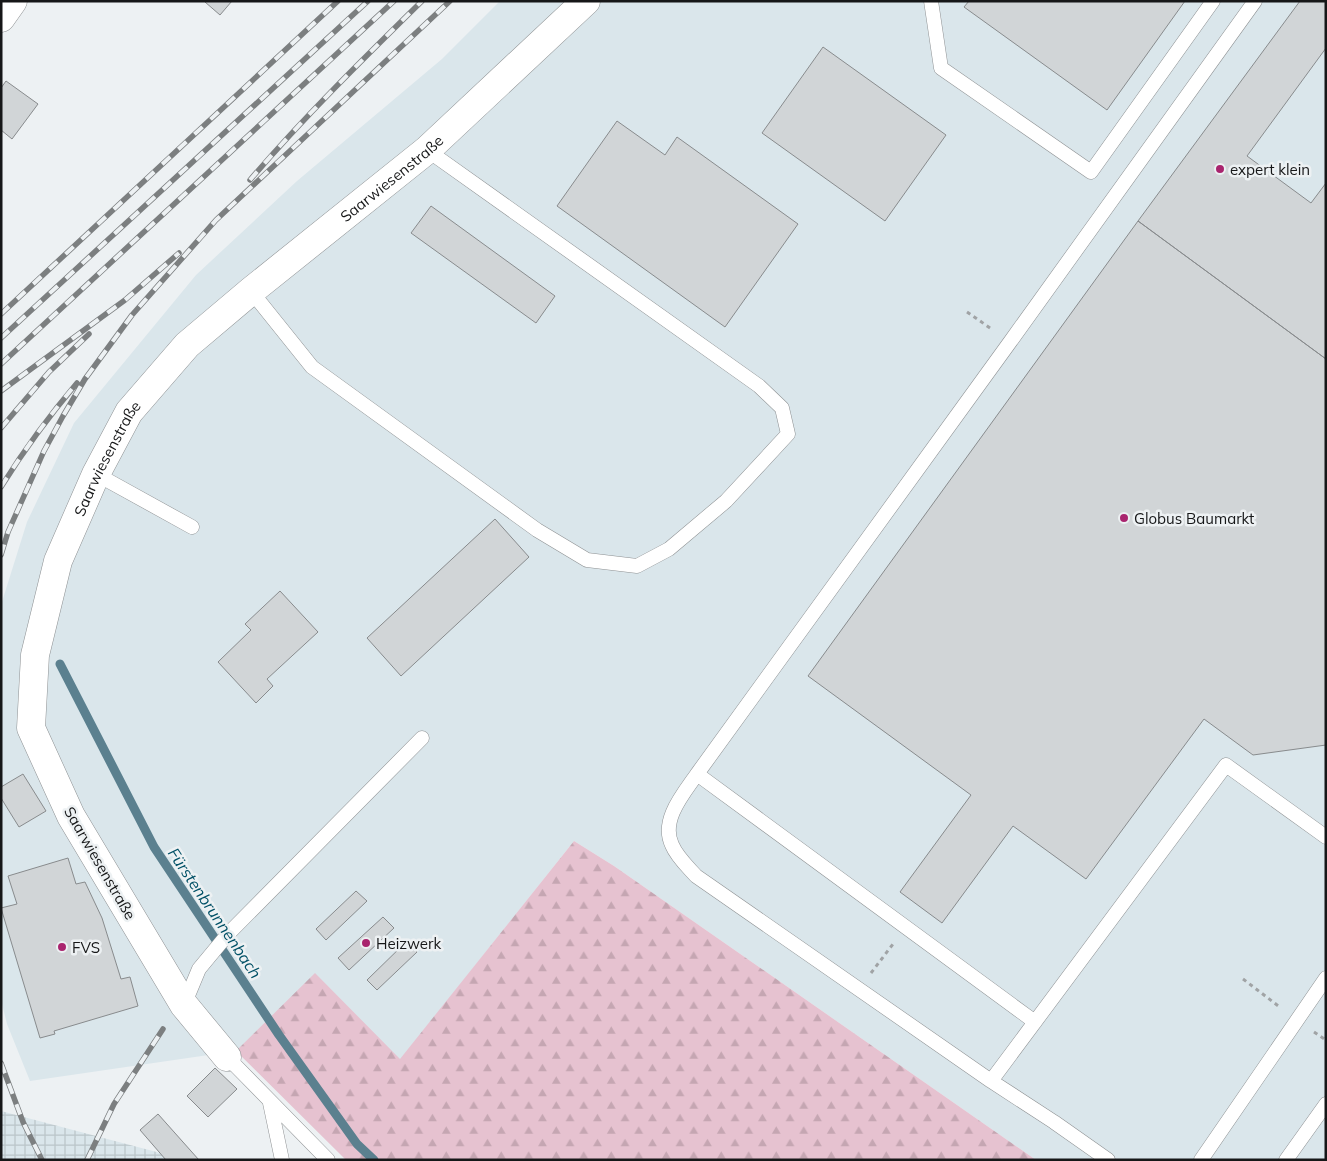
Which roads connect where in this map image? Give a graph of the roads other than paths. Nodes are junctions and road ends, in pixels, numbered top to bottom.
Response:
1 (13, 1) edge
2 (586, 1) edge
3 (931, 1) edge
4 (1213, 1) edge
5 (1255, 1) edge
6 (1, 18) edge
7 (427, 150) junction
8 (251, 291) junction
9 (96, 474) junction
10 (192, 528) dead end
11 (422, 738) dead end
12 (697, 774) junction
13 (1326, 837) edge
14 (1326, 978) edge
15 (184, 1005) junction
16 (1035, 1022) junction
17 (227, 1057) joint
18 (991, 1081) junction
19 (270, 1103) junction
20 (1326, 1104) edge
21 (282, 1160) edge
22 (328, 1160) edge
23 (1108, 1160) edge
24 (1201, 1160) edge
25 (1286, 1160) edge

1 - 6 street
2 - 7 street, Saarwiesenstraße
3 - 4 lane
5 - 12 lane
7 - 8 street, Saarwiesenstraße
7 - 8 lane
8 - 9 street, Saarwiesenstraße
9 - 10 lane
9 - 15 street, Saarwiesenstraße
11 - 15 lane
12 - 16 lane
12 - 18 lane
13 - 16 lane
14 - 24 lane
15 - 17 street, Saarwiesenstraße
16 - 18 lane
17 - 19 lane
18 - 23 lane
19 - 21 lane
19 - 22 lane
20 - 25 lane

